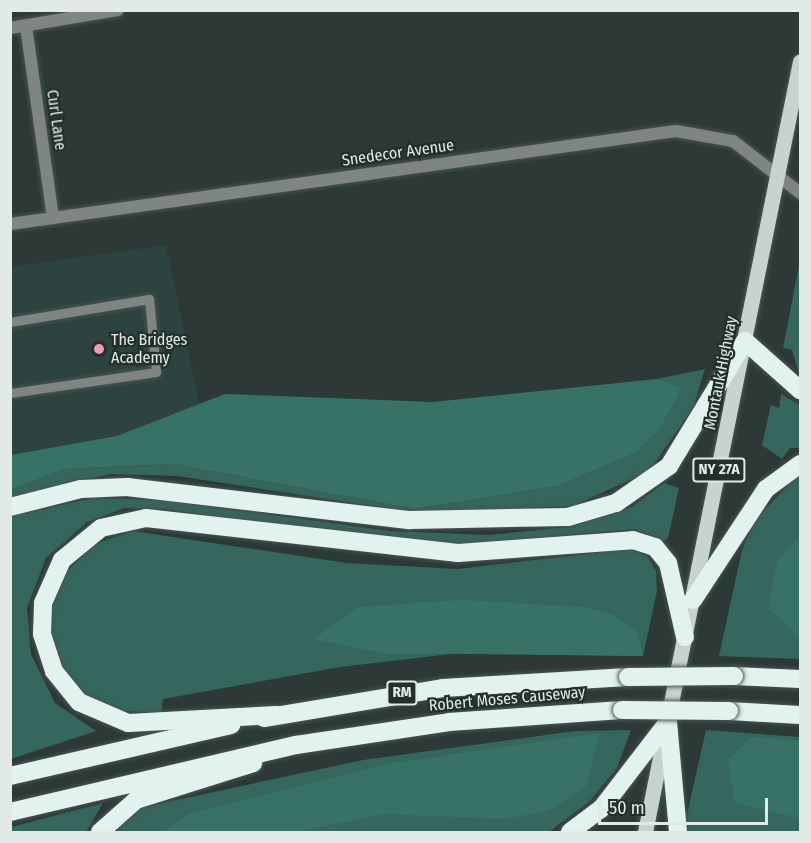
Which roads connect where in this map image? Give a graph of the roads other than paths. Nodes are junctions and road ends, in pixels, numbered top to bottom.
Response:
1 (118, 10) edge
2 (26, 26) junction
3 (10, 28) edge
4 (801, 61) edge
5 (798, 86) edge
6 (778, 176) junction
7 (801, 193) edge
8 (53, 218) junction
9 (10, 224) edge
10 (10, 322) edge
11 (746, 341) junction
12 (801, 390) edge
13 (10, 393) edge
14 (801, 464) edge
15 (10, 507) edge
16 (693, 600) junction
17 (685, 637) junction
18 (801, 679) edge
19 (276, 715) junction
20 (801, 715) edge
21 (668, 722) junction
22 (296, 745) junction
23 (10, 777) edge
24 (10, 812) edge
25 (100, 832) edge
26 (570, 832) edge
27 (645, 832) edge
28 (678, 832) edge

1 - 2 street
2 - 3 street
2 - 8 street, Curl Lane
4 - 5 main road, Montauk Highway / NY 27A
5 - 6 main road, Montauk Highway / NY 27A
6 - 7 street, Snedecor Avenue
6 - 8 street, Snedecor Avenue
6 - 11 main road, Montauk Highway / NY 27A
8 - 9 street, Snedecor Avenue
10 - 13 lane
11 - 12 highway
11 - 15 highway
11 - 16 main road, Montauk Highway / NY 27A
14 - 16 highway
16 - 17 main road, Montauk Highway / NY 27A
17 - 19 highway
17 - 21 main road, Montauk Highway / NY 27A
18 - 19 highway, Robert Moses Causeway / RM, bridge
19 - 23 highway, Robert Moses Causeway / RM
20 - 22 highway, Robert Moses Causeway / RM, bridge
21 - 26 highway
21 - 27 main road, Montauk Highway / NY 27A
21 - 28 highway
22 - 24 highway, Robert Moses Causeway / RM
22 - 25 highway

